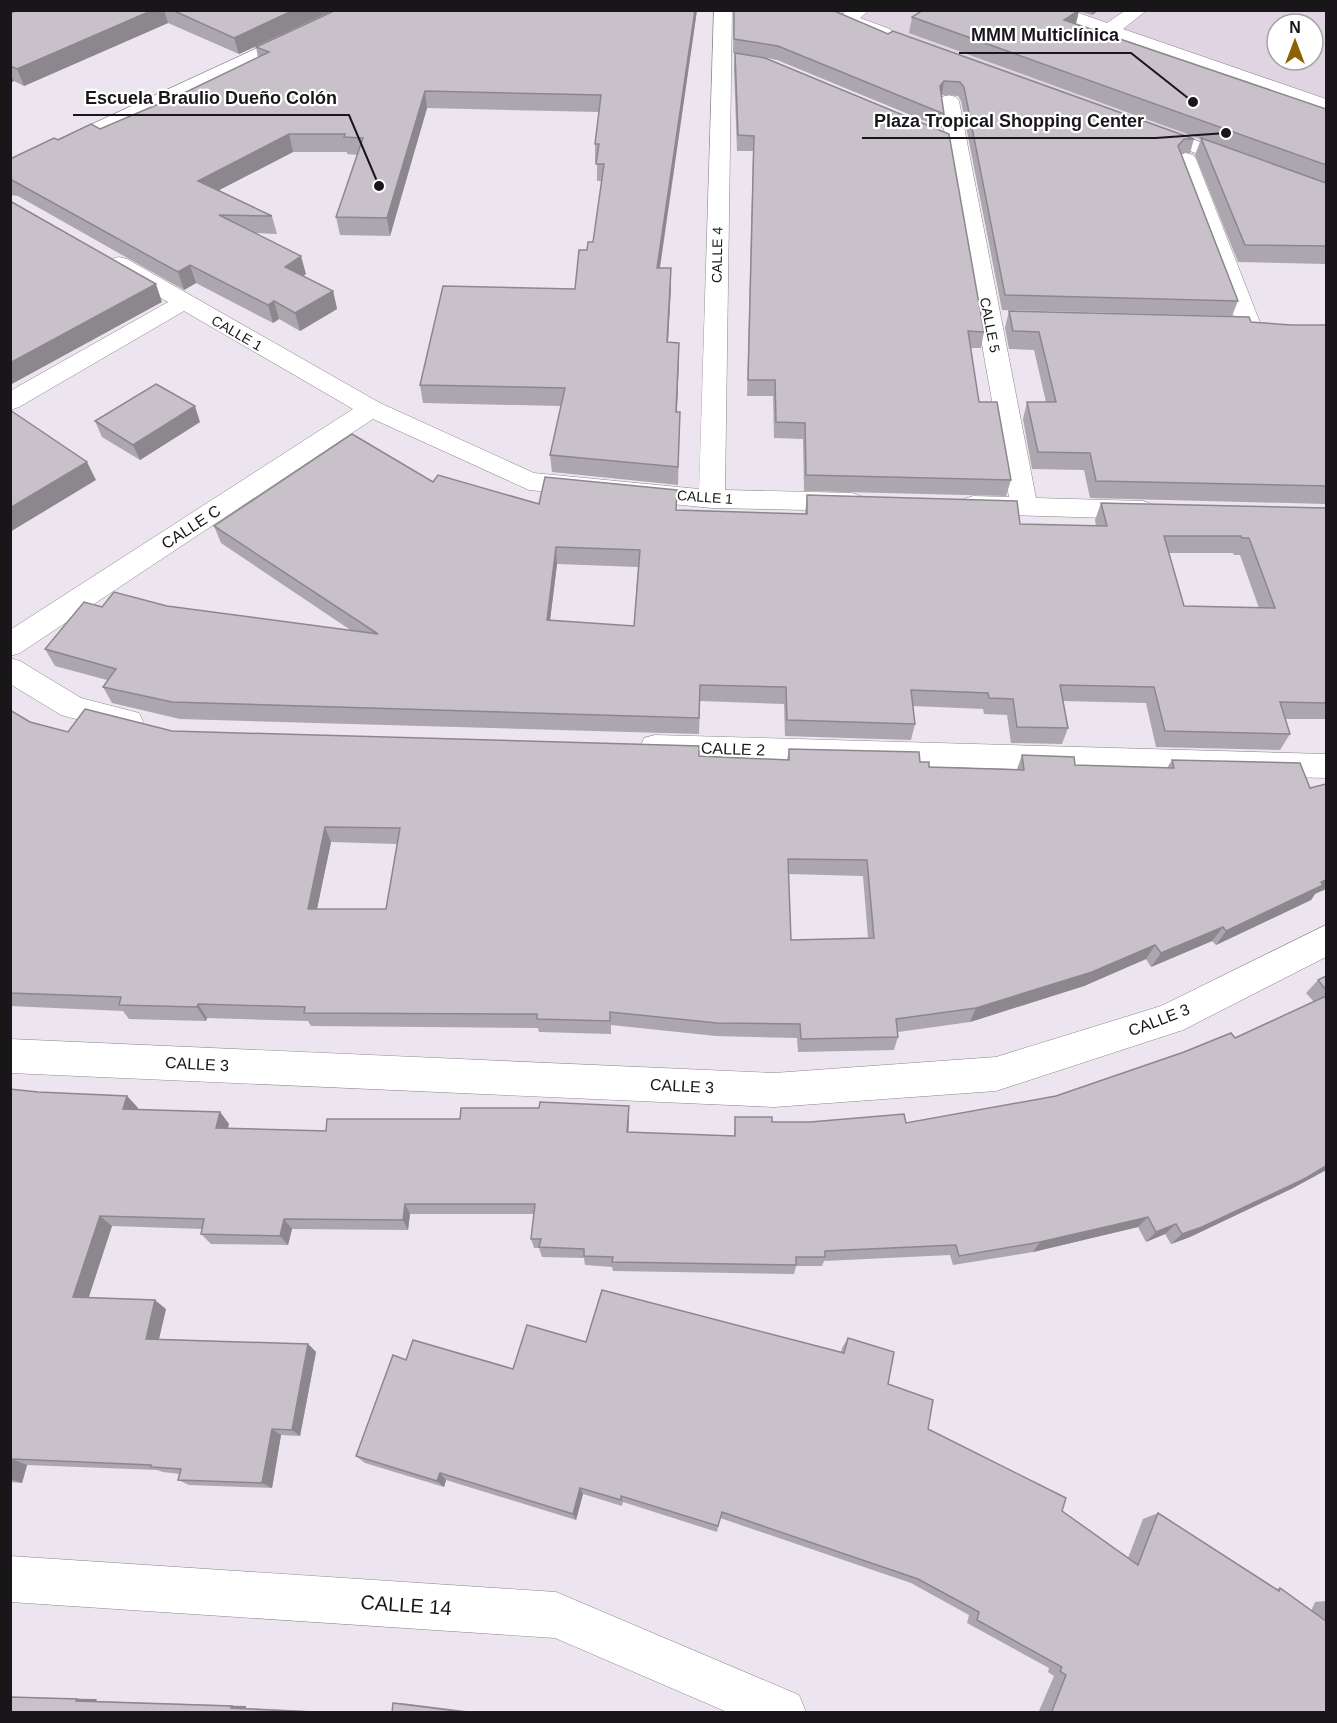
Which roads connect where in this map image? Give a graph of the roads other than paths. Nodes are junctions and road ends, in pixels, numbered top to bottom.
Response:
1 (356, 10) edge
2 (723, 10) edge
3 (860, 10) edge
4 (1051, 10) edge
5 (1138, 10) edge
6 (1110, 30) junction
7 (902, 39) edge
8 (949, 101) edge
9 (1326, 105) edge
10 (1136, 125) edge
11 (934, 135) edge
12 (956, 144) junction
13 (1186, 159) edge
14 (10, 170) edge
15 (1326, 194) edge
16 (103, 255) edge
17 (184, 302) junction
18 (989, 319) junction
19 (1013, 320) edge
20 (1225, 324) edge
21 (10, 402) edge
22 (371, 409) junction
23 (712, 499) junction
24 (874, 503) edge
25 (955, 505) edge
26 (1024, 506) junction
27 (1164, 511) edge
28 (10, 645) edge
29 (10, 669) edge
30 (158, 728) edge
31 (622, 746) edge
32 (1326, 766) edge
33 (1326, 940) edge
34 (10, 1056) edge
35 (10, 1579) edge
36 (782, 1713) edge

1 - 14 street
2 - 23 street, CALLE 4
3 - 7 street
4 - 6 street
5 - 6 street
6 - 9 street
8 - 12 street, CALLE 5
10 - 15 street
11 - 12 street
12 - 18 street, CALLE 5
13 - 20 street
16 - 17 street, CALLE 1
17 - 21 street
17 - 22 street, CALLE 1
18 - 19 street
18 - 26 street, CALLE 5
22 - 23 street, CALLE 1
22 - 28 street, CALLE C
23 - 24 street, CALLE 1
25 - 26 street
26 - 27 street
29 - 30 street
31 - 32 street, CALLE 2
33 - 34 street, CALLE 3
35 - 36 street, CALLE 14

